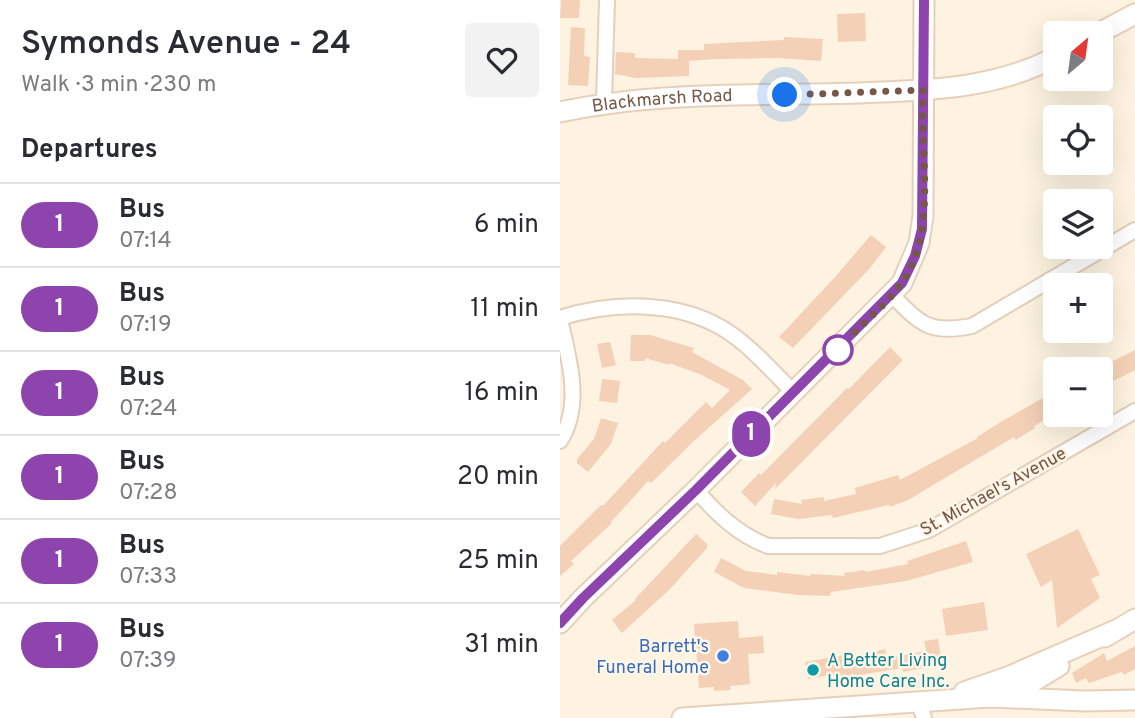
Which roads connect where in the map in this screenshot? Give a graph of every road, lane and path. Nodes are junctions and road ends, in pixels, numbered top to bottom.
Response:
1 (607, 0) edge
2 (924, 0) edge
3 (1135, 14) edge
4 (1113, 26) edge
5 (1043, 64) edge
6 (923, 90) junction
7 (604, 103) junction
8 (560, 112) edge
9 (1135, 230) edge
10 (892, 295) junction
11 (560, 319) edge
12 (794, 393) junction
13 (1135, 411) edge
14 (560, 441) edge
15 (696, 490) junction
16 (1135, 619) edge
17 (560, 623) edge
18 (1116, 630) junction
19 (1059, 665) junction
20 (1010, 676) junction
21 (1031, 683) junction
22 (1064, 694) junction
23 (990, 697) junction
24 (1135, 700) edge
25 (1084, 701) junction
26 (927, 708) edge
27 (682, 718) edge

1 - 7 street
2 - 6 street
3 - 4 street
5 - 6 street, Blackmarsh Road
6 - 7 street, Blackmarsh Road
6 - 10 street
7 - 8 street, Blackmarsh Road
9 - 10 street
10 - 12 street
11 - 12 street
11 - 14 street
12 - 15 street
13 - 15 street, St. Michael's Avenue
15 - 17 street
16 - 18 street
18 - 19 street
18 - 20 street
19 - 21 street
19 - 22 street
20 - 21 street
20 - 26 street
21 - 22 street
21 - 23 street
22 - 25 street
23 - 25 street
23 - 26 street
24 - 25 street
26 - 27 street

